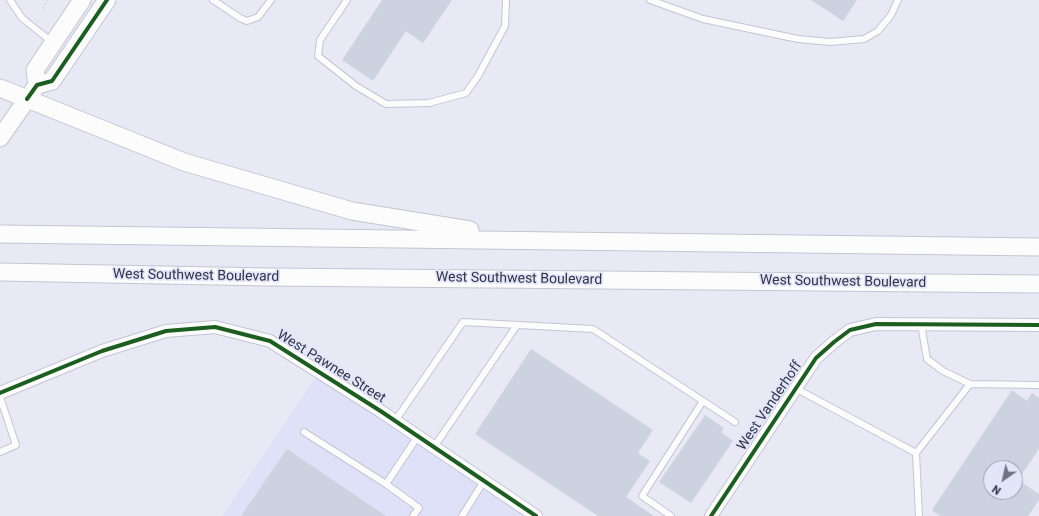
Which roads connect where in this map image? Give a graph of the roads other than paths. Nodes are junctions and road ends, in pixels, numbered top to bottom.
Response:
1 (10, 0) edge
2 (82, 0) edge
3 (107, 0) edge
4 (213, 0) edge
5 (270, 0) edge
6 (348, 0) edge
7 (506, 0) edge
8 (650, 0) edge
9 (898, 0) edge
10 (53, 42) junction
11 (37, 85) junction
12 (0, 88) edge
13 (27, 99) junction
14 (0, 138) edge
15 (0, 234) edge
16 (528, 239) junction
17 (1039, 246) edge
18 (0, 272) edge
19 (1039, 284) edge
20 (921, 324) junction
21 (517, 325) junction
22 (1039, 326) edge
23 (970, 384) junction
24 (1039, 385) edge
25 (795, 388) junction
26 (0, 393) edge
27 (0, 397) edge
28 (703, 401) junction
29 (395, 421) junction
30 (734, 422) dead end
31 (304, 432) dead end
32 (418, 436) junction
33 (434, 447) junction
34 (0, 452) edge
35 (916, 453) junction
36 (484, 481) junction
37 (386, 484) junction
38 (413, 516) edge
39 (462, 516) edge
40 (536, 516) edge
41 (670, 516) edge
42 (711, 516) edge
43 (919, 516) edge

1 - 10 lane
2 - 10 main road
3 - 11 main road
4 - 5 lane
6 - 7 lane
8 - 9 lane
10 - 11 main road
11 - 13 main road
12 - 13 main road
13 - 14 main road
13 - 16 main road
15 - 16 main road
16 - 17 main road
18 - 19 main road, West Southwest Boulevard
20 - 22 street, West Vanderhoff
20 - 23 lane
20 - 25 street, West Vanderhoff
21 - 28 lane
21 - 29 lane
21 - 33 lane
23 - 24 lane
23 - 35 lane
25 - 35 lane
25 - 42 street, West Vanderhoff
26 - 29 street, West Pawnee Street
27 - 34 lane
28 - 30 lane
28 - 41 lane
29 - 32 street, West Pawnee Street
31 - 37 lane
32 - 33 street, West Pawnee Street
32 - 37 lane
33 - 36 street, West Pawnee Street
35 - 43 lane
36 - 39 lane
36 - 40 street, West Pawnee Street
37 - 38 lane

